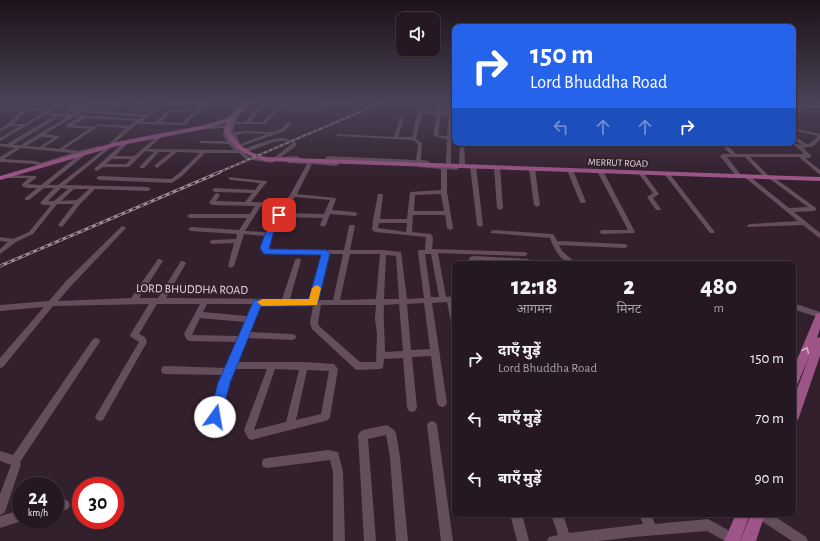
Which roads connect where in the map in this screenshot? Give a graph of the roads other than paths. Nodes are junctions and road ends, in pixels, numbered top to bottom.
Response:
1 (22, 127) edge
2 (39, 127) edge
3 (53, 127) edge
4 (83, 127) edge
5 (130, 127) edge
6 (204, 127) edge
7 (209, 127) edge
8 (217, 127) edge
9 (229, 127) edge
10 (231, 127) edge
11 (231, 127) edge
12 (235, 127) edge
13 (286, 127) edge
14 (399, 127) edge
15 (416, 127) edge
16 (436, 127) edge
17 (451, 127) edge
18 (92, 128) joint
19 (796, 129) edge
20 (276, 133) junction
21 (40, 135) junction
22 (160, 135) junction
23 (338, 135) dead end
24 (820, 135) edge
25 (396, 138) junction
26 (449, 138) junction
27 (796, 138) edge
28 (414, 139) junction
29 (0, 140) edge
30 (288, 140) dead end
31 (202, 142) dead end
32 (126, 143) junction
33 (229, 143) junction
34 (294, 143) dead end
35 (0, 145) edge
36 (9, 145) junction
37 (796, 145) edge
38 (22, 146) junction
39 (109, 146) junction
40 (462, 146) edge
41 (725, 146) edge
42 (758, 146) edge
43 (783, 146) edge
44 (799, 146) junction
45 (807, 146) junction
46 (41, 147) junction
47 (61, 149) junction
48 (239, 149) junction
49 (144, 150) junction
50 (158, 150) junction
51 (175, 151) junction
52 (203, 152) junction
53 (81, 153) junction
54 (734, 155) junction
55 (746, 155) junction
56 (768, 155) junction
57 (798, 156) junction
58 (111, 157) junction
59 (136, 158) junction
60 (276, 158) junction
61 (0, 160) edge
62 (268, 160) junction
63 (418, 162) junction
64 (310, 163) junction
65 (43, 165) junction
66 (102, 165) junction
67 (446, 165) junction
68 (157, 166) dead end
69 (465, 166) junction
70 (142, 167) dead end
71 (497, 167) junction
72 (82, 168) junction
73 (97, 169) junction
74 (532, 169) junction
75 (109, 170) dead end
76 (570, 170) junction
77 (600, 172) junction
78 (641, 173) junction
79 (667, 174) junction
80 (742, 175) junction
81 (768, 176) junction
82 (3, 177) edge
83 (99, 178) dead end
84 (231, 178) dead end
85 (820, 178) edge
86 (42, 187) junction
87 (59, 187) junction
88 (73, 187) junction
89 (93, 188) junction
90 (148, 189) dead end
91 (257, 192) junction
92 (444, 192) junction
93 (293, 194) junction
94 (380, 195) dead end
95 (27, 199) dead end
96 (79, 202) junction
97 (583, 202) dead end
98 (54, 204) junction
99 (247, 204) junction
100 (259, 205) junction
101 (286, 205) junction
102 (537, 205) dead end
103 (500, 208) dead end
104 (658, 210) dead end
105 (788, 210) junction
106 (448, 213) junction
107 (327, 214) junction
108 (355, 214) dead end
109 (412, 214) junction
110 (279, 215) junction
111 (190, 216) dead end
112 (251, 216) junction
113 (375, 221) junction
114 (410, 221) junction
115 (804, 223) junction
116 (62, 225) dead end
117 (323, 225) dead end
118 (480, 225) dead end
119 (352, 226) dead end
120 (750, 226) dead end
121 (123, 228) dead end
122 (450, 228) dead end
123 (191, 229) dead end
124 (241, 232) junction
125 (493, 232) dead end
126 (602, 232) dead end
127 (712, 232) dead end
128 (269, 234) junction
129 (409, 234) junction
130 (820, 236) edge
131 (0, 239) edge
132 (14, 241) junction
133 (239, 241) junction
134 (212, 242) dead end
135 (556, 243) junction
136 (625, 246) dead end
137 (0, 252) edge
138 (346, 252) junction
139 (383, 252) junction
140 (431, 252) junction
141 (326, 253) junction
142 (473, 258) edge
143 (527, 258) dead end
144 (298, 260) dead end
145 (160, 261) dead end
146 (570, 261) edge
147 (183, 263) dead end
148 (231, 266) dead end
149 (449, 299) edge
150 (133, 300) junction
151 (426, 300) junction
152 (157, 301) junction
153 (205, 301) junction
154 (257, 302) junction
155 (285, 302) junction
156 (380, 302) junction
157 (404, 302) junction
158 (52, 303) junction
159 (315, 303) junction
160 (336, 303) junction
161 (796, 307) edge
162 (0, 308) edge
163 (452, 310) edge
164 (198, 315) junction
165 (820, 318) edge
166 (250, 319) junction
167 (243, 337) junction
168 (292, 337) dead end
169 (96, 341) dead end
170 (820, 341) edge
171 (435, 352) junction
172 (0, 353) edge
173 (408, 353) junction
174 (9, 354) junction
175 (381, 356) junction
176 (0, 364) edge
177 (272, 366) junction
178 (304, 366) junction
179 (230, 369) junction
180 (165, 370) dead end
181 (797, 378) edge
182 (442, 403) dead end
183 (412, 408) dead end
184 (100, 417) dead end
185 (432, 425) dead end
186 (290, 426) junction
187 (211, 427) dead end
188 (0, 456) edge
189 (15, 461) junction
190 (267, 463) dead end
191 (0, 509) edge
192 (517, 517) edge
193 (558, 517) edge
194 (646, 517) edge
195 (742, 517) edge
196 (759, 517) edge
197 (765, 517) edge
198 (12, 519) edge
199 (0, 522) edge
200 (651, 529) junction
201 (565, 540) junction
202 (733, 540) edge
203 (339, 541) edge
204 (370, 541) edge
205 (402, 541) edge
206 (447, 541) edge
207 (523, 541) edge
208 (553, 541) edge
209 (748, 541) edge
210 (802, 541) edge

1 - 29 street
2 - 36 street
3 - 21 street
4 - 18 street
5 - 39 street
6 - 65 main road
7 - 22 street
8 - 39 street
9 - 33 street
10 - 48 street
11 - 69 main road, MERRUT ROAD
12 - 20 street
13 - 20 street
14 - 25 street
15 - 28 street
16 - 26 street
17 - 26 street
18 - 47 street
19 - 24 street
20 - 48 street
21 - 38 street
21 - 46 street
22 - 32 street
22 - 49 street
23 - 25 street
24 - 45 street
25 - 28 street
26 - 67 street
27 - 45 street
28 - 63 street
30 - 48 street
31 - 33 street
32 - 39 street
32 - 58 street
33 - 48 street
34 - 60 street
35 - 36 street
36 - 38 street
37 - 44 street
38 - 46 street
38 - 61 street
39 - 53 street
39 - 72 street
40 - 69 street
41 - 54 street
42 - 56 street
43 - 57 street
44 - 45 street
44 - 57 street
46 - 47 street
47 - 53 street
48 - 52 street
48 - 62 street
49 - 50 street
49 - 59 street
50 - 51 street
50 - 70 street
51 - 52 street
51 - 68 street
52 - 83 street
53 - 65 street
53 - 86 street
54 - 55 street
54 - 80 street
55 - 56 street
55 - 81 street
56 - 57 street
57 - 85 street
58 - 59 street
58 - 66 street
59 - 66 street
60 - 62 street
60 - 63 street
61 - 65 street
62 - 64 street
63 - 67 street
64 - 67 street
64 - 93 street
65 - 82 main road
66 - 73 street
67 - 69 street
67 - 92 street
69 - 71 main road, MERRUT ROAD
69 - 118 street
71 - 74 main road, MERRUT ROAD
71 - 103 street
72 - 73 street
72 - 87 street
73 - 75 street
74 - 76 main road, MERRUT ROAD
74 - 102 street
76 - 77 main road, MERRUT ROAD
76 - 97 street
77 - 78 main road, MERRUT ROAD
77 - 126 street
78 - 79 main road, MERRUT ROAD
78 - 104 street
79 - 80 main road, MERRUT ROAD
79 - 127 street
80 - 81 main road, MERRUT ROAD
80 - 105 street
81 - 85 main road, MERRUT ROAD
81 - 105 street
82 - 86 street
84 - 91 street
86 - 87 street
86 - 95 street
87 - 88 street
87 - 98 street
88 - 89 street
88 - 98 street
89 - 90 street
89 - 96 street
91 - 99 street
91 - 99 street
92 - 106 street
92 - 109 street
93 - 101 street
93 - 107 street
94 - 113 street
96 - 98 street
96 - 116 street
98 - 132 street
99 - 100 street
100 - 101 street
100 - 112 street
101 - 110 street
105 - 115 street
106 - 109 street
106 - 122 street
107 - 108 street
107 - 110 street
107 - 117 street
109 - 114 street
110 - 128 street
111 - 112 street
112 - 124 street
113 - 114 street
113 - 129 street
114 - 129 street
115 - 120 street
115 - 130 street
119 - 138 street
121 - 158 street
123 - 124 street
124 - 128 street
124 - 133 street
125 - 135 street
128 - 141 street
129 - 140 street
131 - 132 street
132 - 137 street
133 - 134 street
133 - 148 street
135 - 136 street
135 - 146 street
138 - 139 street
138 - 141 street
138 - 160 street
139 - 156 street
139 - 157 street
140 - 142 street
140 - 149 street
140 - 151 street
141 - 159 street
142 - 143 street
144 - 155 street
145 - 150 street
147 - 152 street
149 - 151 street, LORD BHUDDHA ROAD
149 - 163 street
150 - 152 street, LORD BHUDDHA ROAD
150 - 158 street, LORD BHUDDHA ROAD
151 - 157 street, LORD BHUDDHA ROAD
151 - 171 street
152 - 153 street, LORD BHUDDHA ROAD
152 - 184 street
153 - 154 street, LORD BHUDDHA ROAD
153 - 164 street
154 - 155 street, LORD BHUDDHA ROAD
154 - 166 street
155 - 159 street, LORD BHUDDHA ROAD
156 - 157 street, LORD BHUDDHA ROAD
156 - 160 street, LORD BHUDDHA ROAD
156 - 175 street
157 - 173 street
158 - 162 street, LORD BHUDDHA ROAD
158 - 174 street
159 - 160 street, LORD BHUDDHA ROAD
159 - 175 street
161 - 165 street
164 - 166 street
164 - 167 street
181 -> 165 main road
166 - 167 street
167 - 168 street
167 - 179 street
169 - 189 street
170 - 181 main road
171 - 173 street
171 - 182 street
172 - 174 street
173 - 175 street
173 - 183 street
174 - 176 street
177 - 178 street
177 - 179 street
177 - 186 street
178 - 186 street
178 - 186 street
179 - 180 street
179 - 187 street
185 - 206 street
188 - 189 street
189 - 191 street
190 - 203 street
192 - 207 street
193 - 201 street
194 - 200 street
195 - 202 main road
196 - 209 main road
197 - 210 street
198 - 199 street
200 - 201 street
200 - 202 street
201 - 208 street
204 - 205 street

